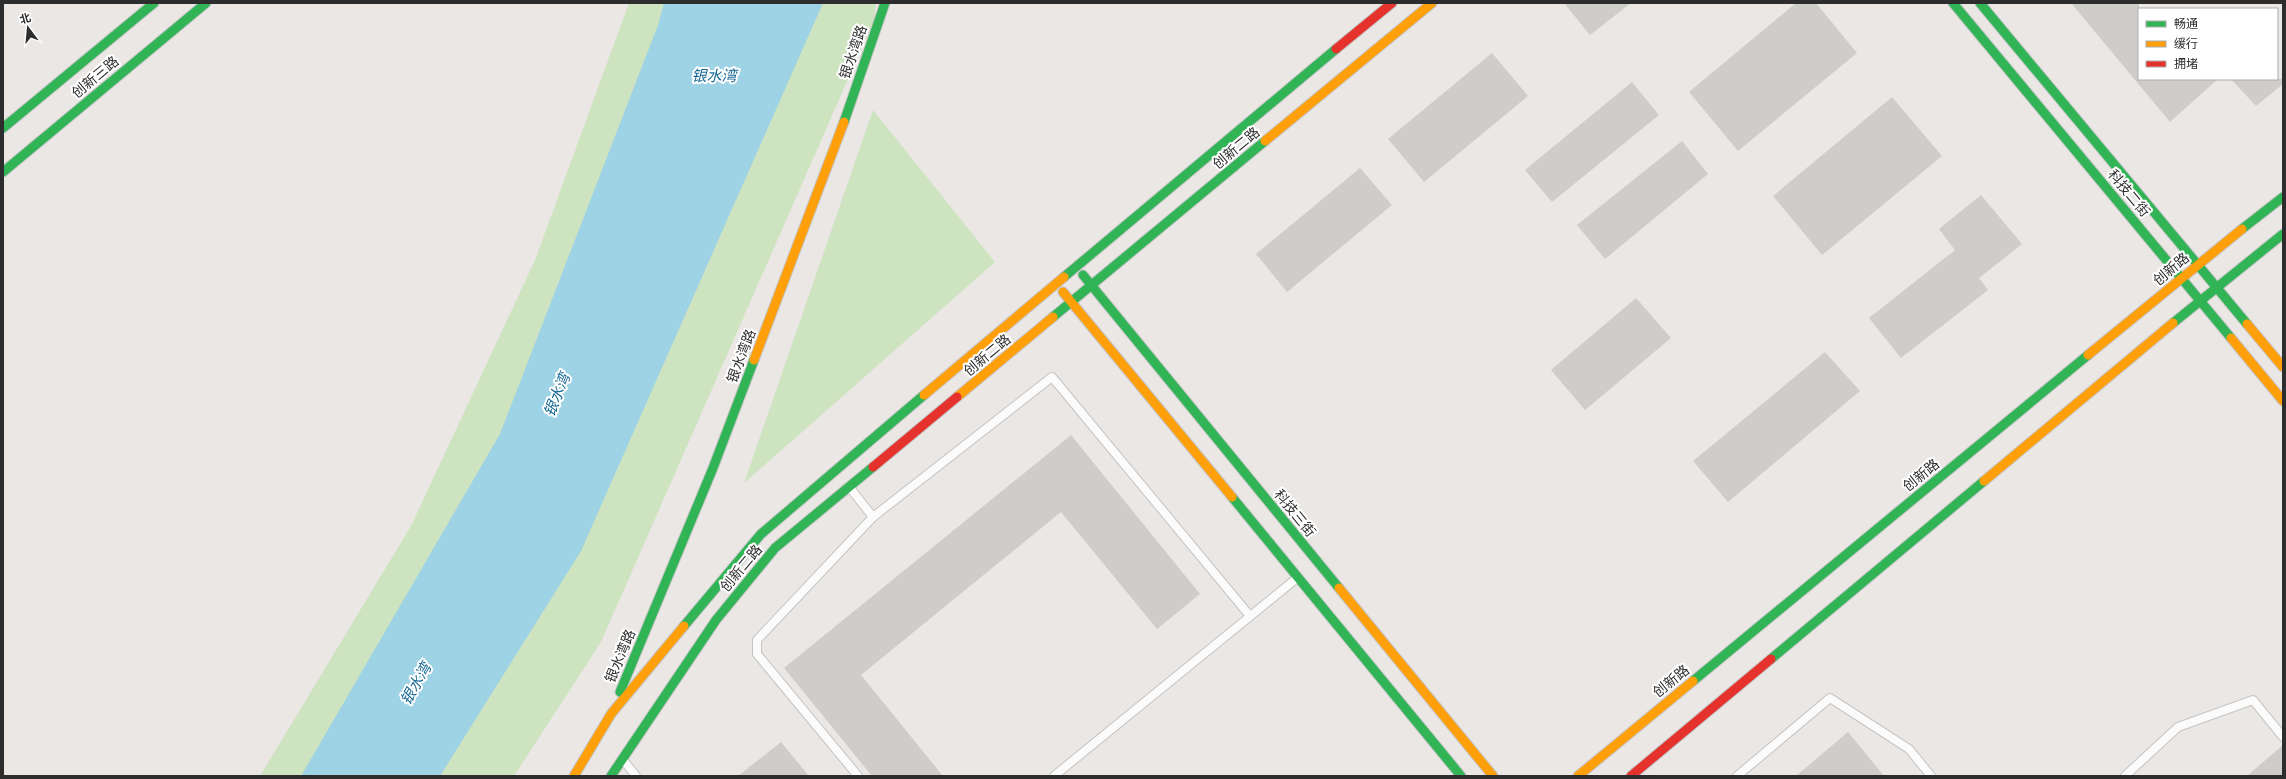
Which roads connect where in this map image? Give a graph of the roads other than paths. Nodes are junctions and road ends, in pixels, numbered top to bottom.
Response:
1 (154, 3) edge
2 (206, 3) edge
3 (885, 3) edge
4 (1392, 3) edge
5 (1432, 3) edge
6 (1954, 3) edge
7 (1980, 3) edge
8 (3, 128) edge
9 (3, 172) edge
10 (2283, 197) edge
11 (2283, 234) edge
12 (2198, 264) junction
13 (1076, 267) junction
14 (2182, 278) junction
15 (1056, 284) junction
16 (1092, 286) junction
17 (2217, 286) junction
18 (2200, 300) junction
19 (1072, 303) junction
20 (2283, 367) edge
21 (2283, 401) edge
22 (849, 487) junction
23 (873, 517) junction
24 (1298, 578) junction
25 (1250, 616) junction
26 (611, 714) junction
27 (2283, 737) edge
28 (622, 760) junction
29 (574, 776) edge
30 (611, 776) edge
31 (636, 776) edge
32 (858, 776) edge
33 (1054, 776) edge
34 (1461, 776) edge
35 (1492, 776) edge
36 (1578, 776) edge
37 (1631, 776) edge
38 (1737, 776) edge
39 (1931, 776) edge
40 (2125, 776) edge

1 - 8 street, 创新三路
2 - 9 street, 创新三路
3 - 26 street, 银水湾路
4 - 13 street, 创新二路
5 - 16 street, 创新二路
6 - 14 street, 科技二街
7 - 12 street, 科技二街
10 - 12 street, 创新路
11 - 17 street
12 - 14 street, 创新路
12 - 17 street, 科技二街
13 - 15 street, 创新二路
13 - 16 street, 科技三街
14 - 18 street, 科技二街
14 - 36 street, 创新路
15 - 19 street
15 - 26 street, 创新二路
16 - 19 street, 创新二路
16 - 35 street, 科技三街
17 - 18 street
17 - 20 street, 科技二街
18 - 21 street, 科技二街
18 - 37 street
19 - 22 street, 创新二路
19 - 24 street
22 - 23 lane
22 - 28 street, 创新二路
23 - 25 lane
23 - 32 lane
24 - 25 lane
24 - 34 street
25 - 33 lane
26 - 29 street, 创新二路
27 - 40 lane
28 - 30 street, 创新二路
28 - 31 lane
38 - 39 lane

